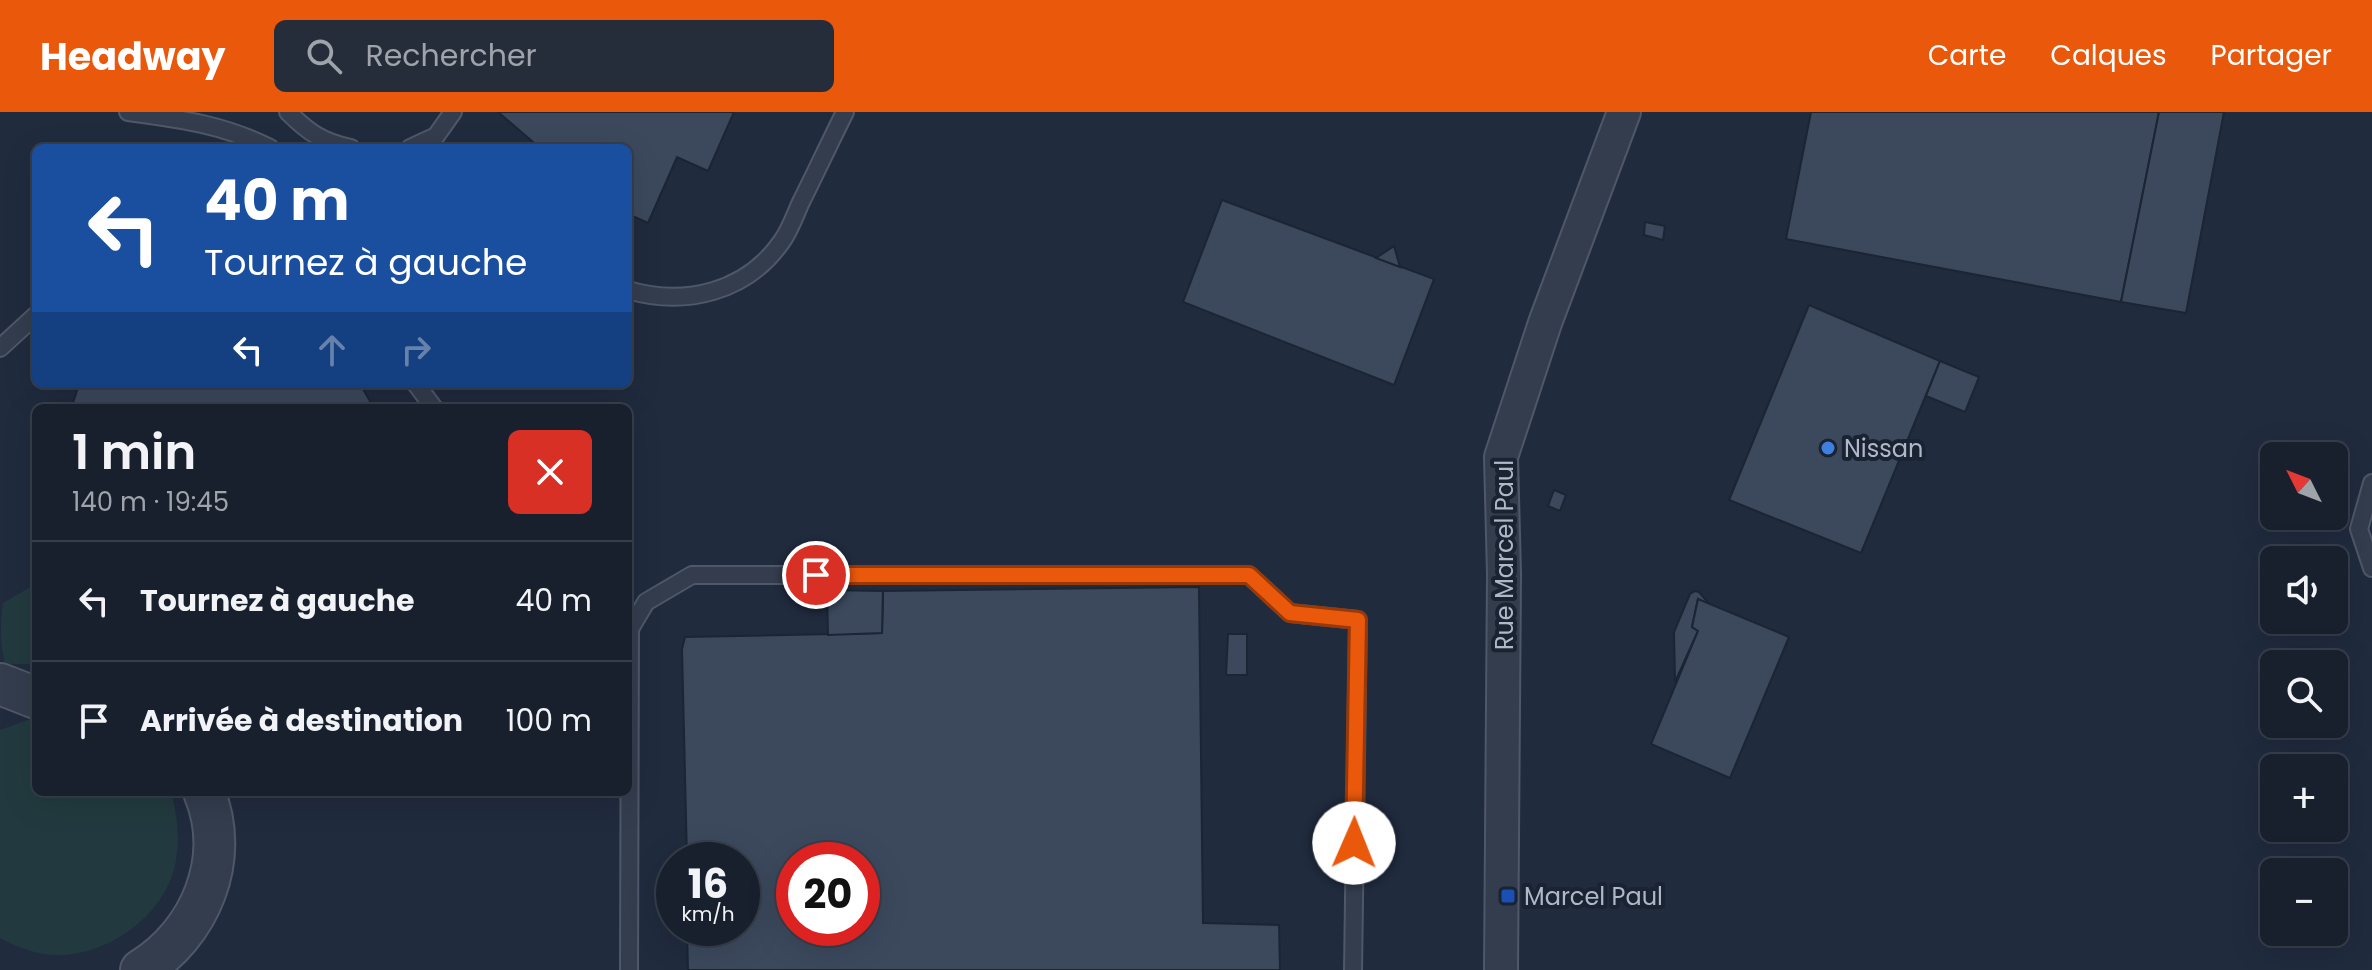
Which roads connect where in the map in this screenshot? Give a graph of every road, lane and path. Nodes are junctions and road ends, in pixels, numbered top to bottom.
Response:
1 (128, 112) edge
2 (288, 112) edge
3 (453, 112) edge
4 (845, 112) edge
5 (1624, 112) edge
6 (262, 144) edge
7 (333, 144) edge
8 (419, 144) edge
9 (632, 291) edge
10 (32, 319) edge
11 (0, 348) edge
12 (2372, 483) edge
13 (2372, 568) edge
14 (632, 626) edge
15 (0, 684) edge
16 (32, 698) edge
17 (32, 702) edge
18 (0, 715) edge
19 (206, 796) edge
20 (630, 796) edge
21 (141, 970) edge
22 (629, 970) edge
23 (1353, 970) edge
24 (1501, 970) edge

1 - 6 lane
2 - 7 lane
3 - 8 lane
4 - 9 lane
5 - 24 street, Rue Marcel Paul
10 - 11 lane
12 - 13 lane
14 - 23 lane
15 - 16 street
17 - 18 street
19 - 21 street
20 - 22 lane

